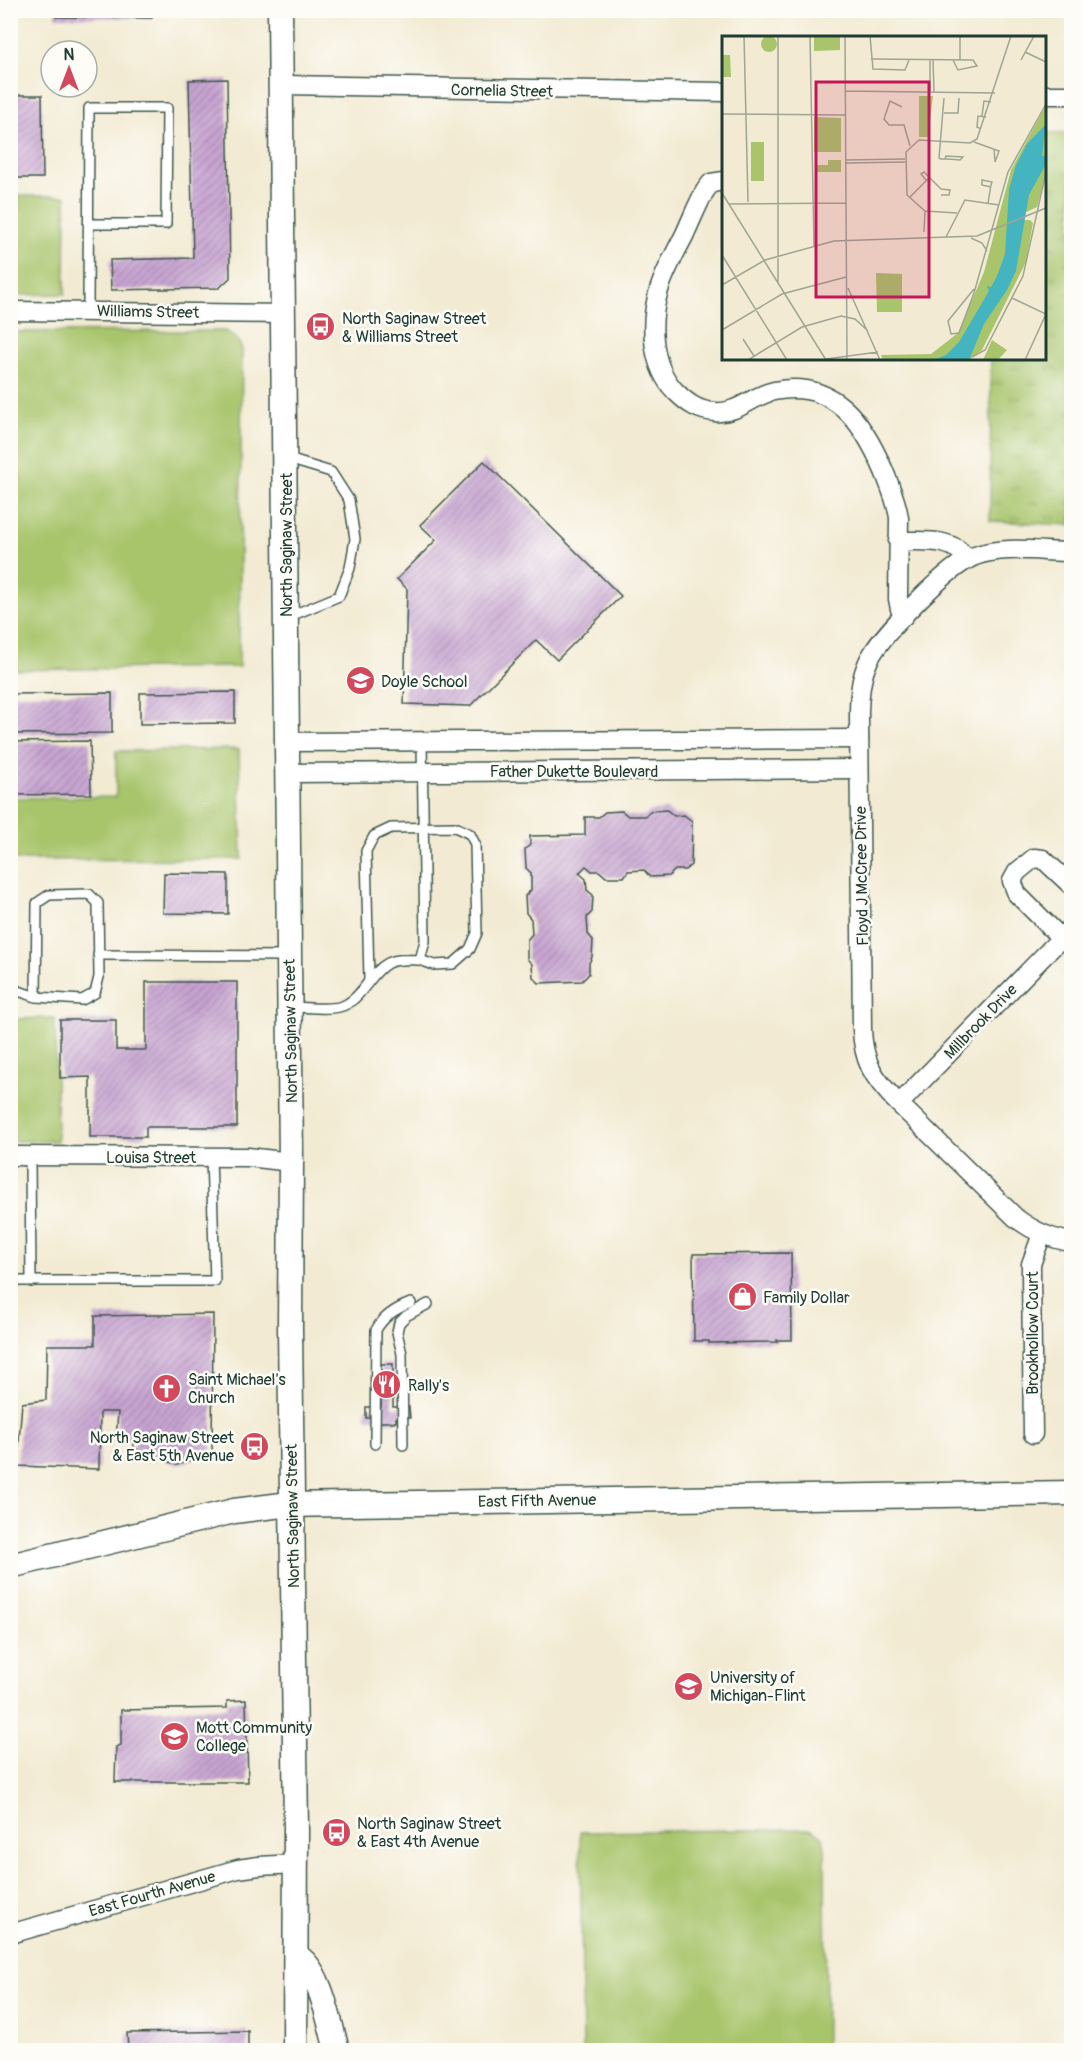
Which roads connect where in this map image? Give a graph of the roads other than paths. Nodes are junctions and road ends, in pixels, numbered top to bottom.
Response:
1 (280, 10) edge
2 (281, 85) junction
3 (722, 93) edge
4 (1046, 95) edge
5 (1071, 95) edge
6 (722, 181) edge
7 (87, 224) junction
8 (87, 310) junction
9 (10, 311) edge
10 (285, 314) junction
11 (285, 458) junction
12 (898, 541) junction
13 (1071, 552) edge
14 (967, 560) junction
15 (904, 616) junction
16 (286, 618) junction
17 (859, 739) junction
18 (731, 740) junction
19 (422, 741) junction
20 (662, 741) junction
21 (287, 742) junction
22 (860, 769) junction
23 (663, 770) junction
24 (732, 770) junction
25 (423, 771) junction
26 (288, 773) junction
27 (424, 827) junction
28 (1071, 886) edge
29 (1066, 932) edge
30 (98, 955) junction
31 (289, 956) junction
32 (420, 960) junction
33 (369, 980) junction
34 (10, 988) edge
35 (36, 997) junction
36 (290, 1007) junction
37 (899, 1104) junction
38 (10, 1156) edge
39 (30, 1156) junction
40 (211, 1157) junction
41 (291, 1161) junction
42 (1042, 1234) junction
43 (1071, 1242) edge
44 (10, 1281) edge
45 (31, 1282) junction
46 (411, 1303) dead end
47 (428, 1304) dead end
48 (1033, 1434) dead end
49 (375, 1444) dead end
50 (403, 1445) dead end
51 (1071, 1493) edge
52 (292, 1504) junction
53 (10, 1566) edge
54 (296, 1864) junction
55 (10, 1934) edge
56 (296, 1956) junction
57 (295, 2050) edge
58 (337, 2050) edge

1 - 2 main road, North Saginaw Street
2 - 3 street, Cornelia Street
2 - 10 main road, North Saginaw Street
4 - 5 street
6 - 12 street
7 - 7 lane
7 - 8 lane
8 - 9 street, Williams Street
8 - 10 street, Williams Street
10 - 11 main road, North Saginaw Street
11 - 16 main road, North Saginaw Street
11 - 16 lane
12 - 14 street
12 - 15 street
13 - 14 street, Floyd J McCree Drive
14 - 15 street, Floyd J McCree Drive
15 - 17 street, Floyd J McCree Drive
16 - 21 main road, North Saginaw Street
17 - 18 street, Father Dukette Boulevard
17 - 22 street, Floyd J McCree Drive
18 - 20 street, Father Dukette Boulevard
18 - 24 street
19 - 20 street, Father Dukette Boulevard
19 - 21 street, Father Dukette Boulevard
19 - 25 lane
20 - 23 street
21 - 26 main road, North Saginaw Street
22 - 24 street, Father Dukette Boulevard
22 - 37 street, Floyd J McCree Drive
23 - 24 street, Father Dukette Boulevard
23 - 25 street, Father Dukette Boulevard
25 - 26 street, Father Dukette Boulevard
25 - 27 lane
26 - 31 main road, North Saginaw Street
27 - 32 lane
27 - 32 lane
27 - 33 lane
28 - 29 street, Millbrook Drive
29 - 37 street, Millbrook Drive
30 - 31 lane
30 - 35 lane
30 - 35 lane
31 - 36 main road, North Saginaw Street
32 - 33 lane
33 - 36 lane
34 - 35 lane
36 - 41 main road, North Saginaw Street
37 - 42 street, Floyd J McCree Drive
38 - 39 street, Louisa Street
39 - 40 street, Louisa Street
39 - 45 lane
40 - 41 street, Louisa Street
40 - 45 lane
41 - 52 main road, North Saginaw Street
42 - 43 street, Floyd J McCree Drive
42 - 48 street, Brookhollow Court
44 - 45 lane
46 - 49 lane
47 - 50 lane
51 - 52 main road, East Fifth Avenue
52 - 53 main road, East Fifth Avenue
52 - 54 main road, North Saginaw Street
54 - 55 street, East Fourth Avenue
54 - 56 main road, North Saginaw Street
56 - 57 main road, North Saginaw Street
56 - 58 main road

